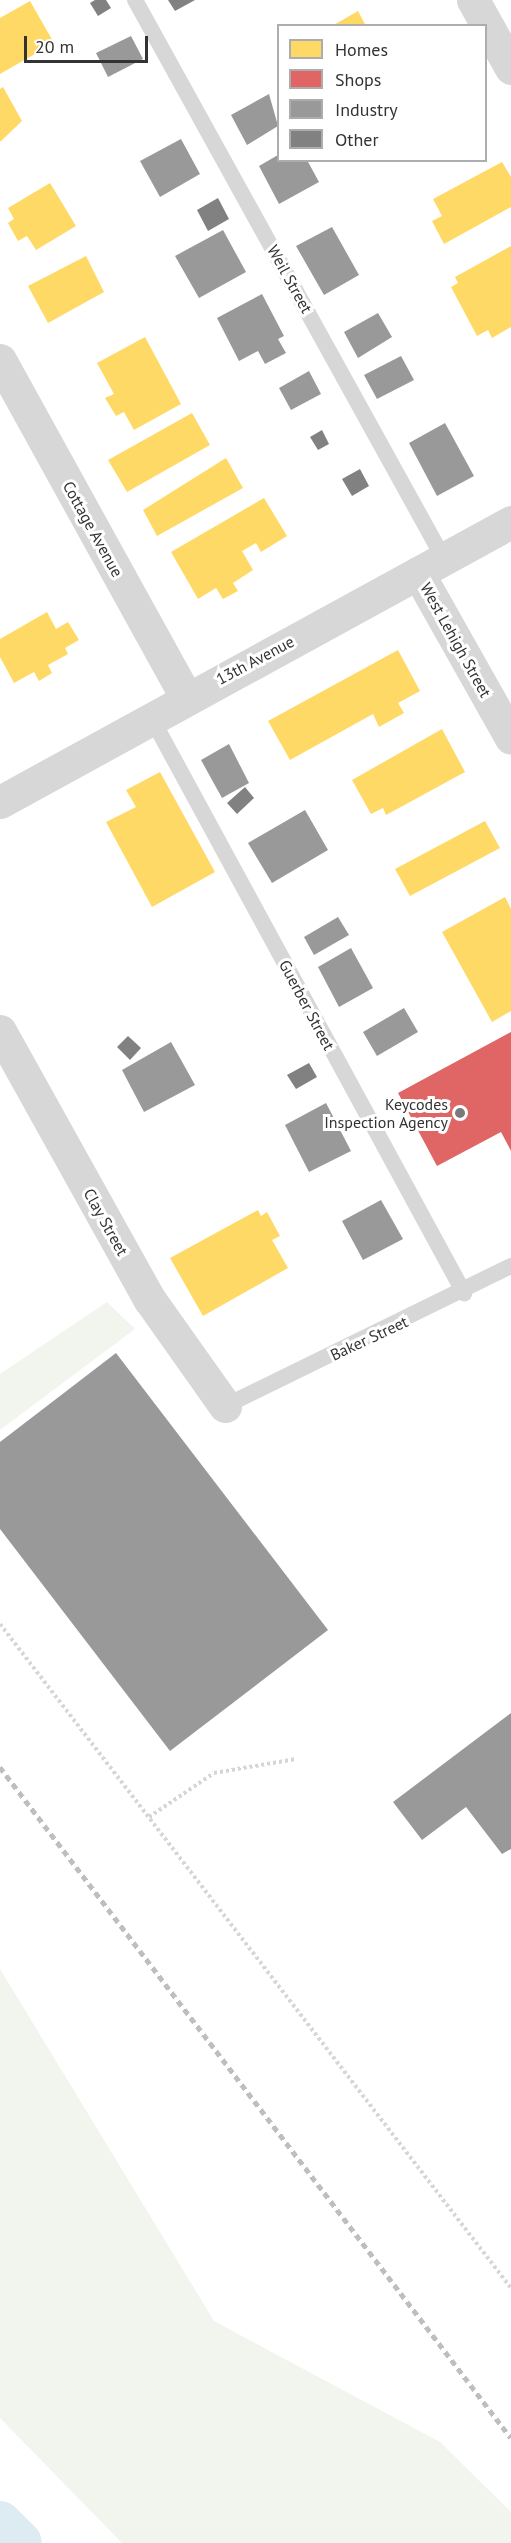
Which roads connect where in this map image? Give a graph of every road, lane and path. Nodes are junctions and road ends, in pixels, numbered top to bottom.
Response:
1 (135, 0) edge
2 (473, 0) edge
3 (486, 24) edge
4 (487, 25) edge
5 (511, 68) edge
6 (0, 360) edge
7 (511, 522) edge
8 (431, 566) junction
9 (186, 697) junction
10 (151, 717) junction
11 (511, 738) edge
12 (0, 802) edge
13 (0, 1031) edge
14 (511, 1266) edge
15 (464, 1293) junction
16 (225, 1406) joint
17 (0, 1624) edge
18 (296, 1758) dead end
19 (149, 1817) junction
20 (511, 2288) edge

1 - 8 lane, Weil Street
2 - 3 street
4 - 5 street
6 - 9 street, Cottage Avenue
7 - 8 street, 13th Avenue
8 - 9 street, 13th Avenue
8 - 11 street, West Lehigh Street
9 - 10 street, 13th Avenue
10 - 12 street, 13th Avenue
10 - 15 lane, Guerber Street
13 - 16 street, Clay Street
14 - 15 lane, Baker Street
15 - 16 lane, Baker Street
17 - 19 path
18 - 19 path
19 - 20 path

